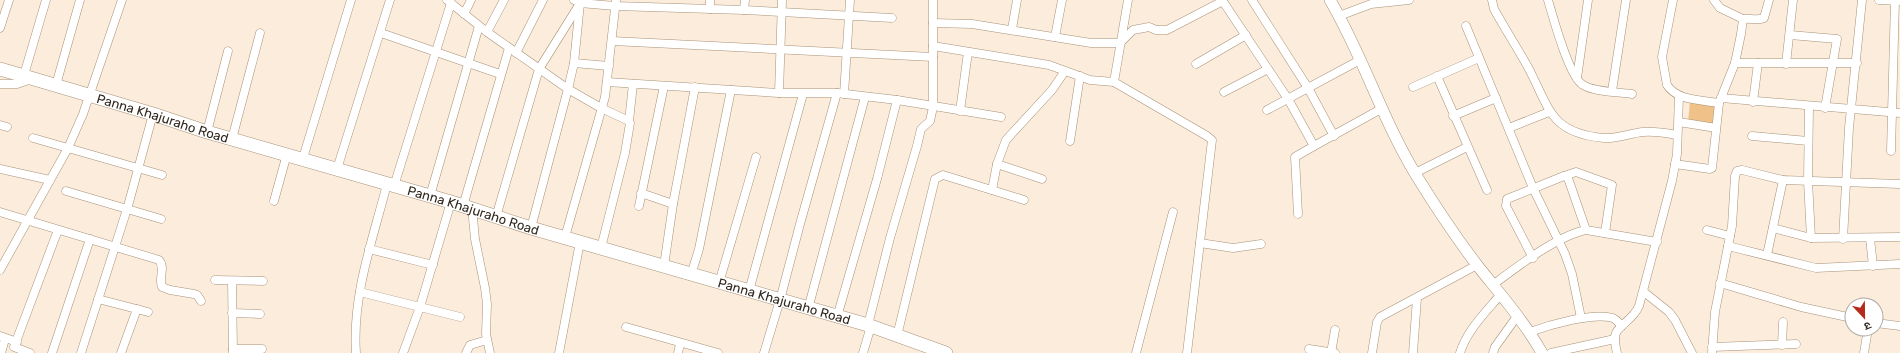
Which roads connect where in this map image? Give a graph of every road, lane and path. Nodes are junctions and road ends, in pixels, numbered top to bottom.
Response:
1 (9, 0) edge
2 (46, 0) edge
3 (80, 0) edge
4 (120, 0) edge
5 (351, 0) edge
6 (390, 0) edge
7 (470, 0) edge
8 (504, 0) edge
9 (543, 0) edge
10 (710, 0) edge
11 (744, 0) edge
12 (782, 0) edge
13 (850, 0) edge
14 (933, 0) edge
15 (1017, 0) edge
16 (1062, 0) edge
17 (1128, 0) edge
18 (1252, 0) edge
19 (1330, 0) edge
20 (1409, 0) edge
21 (1492, 0) edge
22 (1548, 0) edge
23 (1588, 0) edge
24 (1626, 0) edge
25 (1673, 0) edge
26 (1714, 0) edge
27 (1769, 0) edge
28 (1793, 0) edge
29 (1862, 0) edge
30 (1879, 0) edge
31 (578, 1) edge
32 (1223, 1) edge
33 (1897, 1) edge
34 (449, 2) edge
35 (1378, 2) edge
36 (616, 3) edge
37 (636, 3) edge
38 (672, 4) edge
39 (710, 9) junction
40 (744, 10) junction
41 (782, 13) junction
42 (464, 14) junction
43 (849, 16) junction
44 (1339, 16) junction
45 (892, 18) dead end
46 (1742, 19) junction
47 (933, 23) junction
48 (479, 26) junction
49 (1466, 26) dead end
50 (0, 28) edge
51 (1012, 29) junction
52 (381, 32) junction
53 (487, 32) junction
54 (260, 34) dead end
55 (1790, 34) junction
56 (1246, 35) junction
57 (1055, 37) junction
58 (612, 41) junction
59 (1120, 43) junction
60 (933, 46) junction
61 (509, 48) junction
62 (781, 50) junction
63 (228, 51) dead end
64 (846, 52) junction
65 (968, 52) junction
66 (434, 53) junction
67 (516, 53) junction
68 (932, 57) junction
69 (1479, 58) junction
70 (1360, 60) junction
71 (574, 63) junction
72 (1735, 63) junction
73 (1758, 63) junction
74 (1834, 63) junction
75 (1857, 63) junction
76 (468, 64) junction
77 (1196, 64) dead end
78 (1786, 64) junction
79 (609, 66) junction
80 (0, 69) edge
81 (539, 69) junction
82 (1268, 69) junction
83 (1065, 71) junction
84 (500, 74) junction
85 (1080, 76) junction
86 (1437, 76) junction
87 (30, 77) junction
88 (1577, 79) junction
89 (606, 82) junction
90 (1114, 82) junction
91 (0, 84) edge
92 (633, 84) junction
93 (56, 85) junction
94 (664, 86) junction
95 (695, 87) junction
96 (1412, 87) dead end
97 (568, 88) junction
98 (1308, 88) junction
99 (731, 90) junction
100 (1612, 91) junction
101 (1224, 92) dead end
102 (779, 93) junction
103 (803, 94) junction
104 (840, 94) junction
105 (1632, 94) dead end
106 (89, 95) junction
107 (1679, 96) junction
108 (865, 97) junction
109 (1496, 98) junction
110 (1288, 99) junction
111 (897, 100) junction
112 (1720, 100) junction
113 (1753, 102) junction
114 (933, 107) junction
115 (1809, 107) junction
116 (601, 108) junction
117 (1825, 108) junction
118 (1381, 109) junction
119 (1267, 110) dead end
120 (1852, 110) junction
121 (960, 111) junction
122 (1549, 112) junction
123 (1896, 113) edge
124 (153, 114) junction
125 (1453, 116) junction
126 (1001, 117) dead end
127 (629, 121) junction
128 (1679, 122) junction
129 (1508, 128) junction
130 (1716, 128) junction
131 (207, 132) junction
132 (1676, 135) junction
133 (1334, 136) junction
134 (1752, 136) dead end
135 (33, 138) dead end
136 (232, 139) junction
137 (1070, 141) dead end
138 (1808, 141) junction
139 (1314, 146) junction
140 (1467, 147) junction
141 (68, 148) junction
142 (1891, 151) dead end
143 (287, 154) junction
144 (756, 157) dead end
145 (303, 158) junction
146 (997, 164) junction
147 (1675, 164) junction
148 (139, 167) junction
149 (0, 169) edge
150 (337, 169) junction
151 (1415, 173) junction
152 (162, 175) dead end
153 (1564, 176) junction
154 (1042, 179) dead end
155 (50, 180) junction
156 (1783, 180) junction
157 (1808, 181) junction
158 (1846, 182) junction
159 (1900, 184) edge
160 (390, 185) junction
161 (1533, 188) junction
162 (992, 190) junction
163 (1487, 190) dead end
164 (66, 191) dead end
165 (641, 192) junction
166 (430, 196) junction
167 (1024, 200) dead end
168 (274, 201) dead end
169 (673, 204) junction
170 (462, 205) junction
171 (638, 206) dead end
172 (127, 209) junction
173 (0, 212) edge
174 (1173, 212) dead end
175 (1298, 214) dead end
176 (496, 217) junction
177 (161, 218) dead end
178 (28, 221) junction
179 (531, 228) junction
180 (1773, 228) junction
181 (58, 230) junction
182 (1586, 230) junction
183 (1708, 230) dead end
184 (1605, 233) junction
185 (1730, 236) junction
186 (565, 237) junction
187 (1900, 237) edge
188 (1811, 238) junction
189 (1870, 238) junction
190 (90, 239) junction
191 (1843, 239) junction
192 (1558, 241) junction
193 (580, 242) junction
194 (1657, 242) junction
195 (1200, 243) junction
196 (1261, 244) dead end
197 (116, 246) junction
198 (1728, 246) junction
199 (601, 248) junction
200 (369, 249) junction
201 (1767, 255) junction
202 (1533, 258) junction
203 (1900, 264) edge
204 (433, 265) junction
205 (1477, 265) junction
206 (664, 266) junction
207 (1873, 266) junction
208 (0, 270) edge
209 (690, 275) junction
210 (215, 280) dead end
211 (232, 281) junction
212 (263, 281) dead end
213 (719, 283) junction
214 (1720, 283) junction
215 (1494, 284) junction
216 (749, 291) junction
217 (360, 292) junction
218 (1644, 292) junction
219 (1501, 294) junction
220 (1417, 298) junction
221 (98, 300) junction
222 (780, 300) junction
223 (201, 301) dead end
224 (420, 307) junction
225 (137, 309) junction
226 (808, 309) junction
227 (148, 312) dead end
228 (232, 313) junction
229 (260, 314) dead end
230 (1518, 315) junction
231 (1844, 316) edge
232 (460, 317) dead end
233 (837, 317) junction
234 (1581, 318) junction
235 (1784, 322) dead end
236 (1884, 324) edge
237 (870, 326) junction
238 (1622, 326) junction
239 (1900, 326) edge
240 (626, 327) dead end
241 (1335, 330) dead end
242 (1530, 332) junction
243 (897, 336) junction
244 (3, 337) edge
245 (1867, 337) edge
246 (1615, 339) junction
247 (487, 340) junction
248 (17, 342) junction
249 (680, 344) junction
250 (1796, 344) dead end
251 (1782, 345) junction
252 (262, 349) dead end
253 (1309, 349) dead end
254 (1712, 350) edge
255 (233, 351) edge
256 (1, 353) edge
257 (30, 353) edge
258 (52, 353) edge
259 (81, 353) edge
260 (121, 353) edge
261 (356, 353) edge
262 (403, 353) edge
263 (466, 353) edge
264 (490, 353) edge
265 (560, 353) edge
266 (678, 353) edge
267 (717, 353) edge
268 (764, 353) edge
269 (863, 353) edge
270 (946, 353) edge
271 (1136, 353) edge
272 (1187, 353) edge
273 (1332, 353) edge
274 (1372, 353) edge
275 (1413, 353) edge
276 (1460, 353) edge
277 (1493, 353) edge
278 (1542, 353) edge
279 (1551, 353) edge
280 (1617, 353) edge
281 (1692, 353) edge
282 (1864, 353) edge

1 - 50 street
2 - 87 street
3 - 93 street
4 - 106 street
5 - 145 street
6 - 52 street
7 - 42 street
8 - 53 street
9 - 67 street
10 - 39 street
11 - 40 street
12 - 41 street
13 - 43 street
14 - 47 street
15 - 51 street
16 - 57 street
17 - 59 street
18 - 98 street
19 - 44 main road
20 - 35 street
21 - 122 street
22 - 88 street
23 - 88 street
24 - 100 street
25 - 107 street
26 - 46 street
27 - 46 street
28 - 55 street
29 - 75 street
30 - 33 street
31 - 36 street
31 - 71 street
31 - 81 street
32 - 56 street
32 - 59 street
33 - 123 street
34 - 42 street
34 - 66 street
35 - 44 street
36 - 37 street
36 - 58 street
37 - 38 street
38 - 39 street
39 - 40 street
40 - 41 street
41 - 43 street
41 - 62 street
42 - 48 street
43 - 45 street
43 - 64 street
44 - 70 main road
46 - 72 street
47 - 51 street
47 - 60 street
48 - 53 street
48 - 76 street
49 - 69 street
51 - 57 street
52 - 66 street
52 - 150 street
53 - 61 street
54 - 136 street
55 - 74 street
55 - 78 street
56 - 77 street
56 - 82 street
57 - 59 street
58 - 62 street
58 - 79 street
59 - 90 street
60 - 65 street
60 - 68 street
61 - 67 street
61 - 84 street
62 - 64 street
62 - 102 street
63 - 131 street
64 - 68 street
64 - 104 street
65 - 83 street
65 - 121 street
66 - 76 street
66 - 160 street
67 - 81 street
68 - 114 street
69 - 86 street
69 - 109 street
70 - 98 street
70 - 118 main road
71 - 79 street
71 - 97 street
72 - 73 street
72 - 112 street
73 - 78 street
73 - 113 street
74 - 75 street
74 - 78 street
74 - 117 street
75 - 120 street
76 - 84 street
76 - 166 street
79 - 89 street
80 - 87 main road, Panna Khajuraho Road
81 - 97 street
81 - 176 street
82 - 101 street
82 - 110 street
83 - 85 street
83 - 146 street
84 - 170 street
85 - 90 street
85 - 137 street
86 - 96 street
86 - 125 street
87 - 91 street
87 - 93 main road, Panna Khajuraho Road
88 - 100 street
89 - 92 street
89 - 116 street
90 - 195 street
92 - 94 street
92 - 127 street
93 - 106 main road, Panna Khajuraho Road
94 - 95 street
94 - 165 street
95 - 99 street
95 - 169 street
97 - 116 street
97 - 179 street
98 - 110 street
98 - 133 street
99 - 102 street
99 - 209 street
100 - 105 street
102 - 103 street
103 - 104 street
103 - 216 street
104 - 108 street
104 - 222 street
106 - 124 main road, Panna Khajuraho Road
106 - 141 street
107 - 112 street
107 - 128 street
108 - 111 street
108 - 226 street
109 - 125 street
109 - 129 street
110 - 119 street
110 - 139 street
111 - 114 street
111 - 233 street
112 - 113 street
112 - 130 street
113 - 115 street
114 - 121 street
114 - 237 street
115 - 117 street
115 - 138 street
116 - 127 street
116 - 186 street
117 - 120 street
118 - 133 street
118 - 151 main road
120 - 123 street
120 - 158 street
121 - 126 street
122 - 129 street
122 - 132 street
123 - 142 street
124 - 131 main road, Panna Khajuraho Road
124 - 148 street
125 - 140 street
127 - 199 street
128 - 130 street
128 - 132 street
129 - 161 street
130 - 147 street
131 - 136 main road, Panna Khajuraho Road
132 - 147 street
133 - 139 street
134 - 138 street
135 - 141 street
136 - 143 main road, Panna Khajuraho Road
138 - 157 street
139 - 175 street
140 - 151 street
140 - 163 street
141 - 148 street
141 - 155 street
143 - 145 main road, Panna Khajuraho Road
143 - 168 street
144 - 213 street
145 - 150 main road, Panna Khajuraho Road
146 - 154 street
146 - 162 street
147 - 194 street
148 - 152 street
148 - 172 street
149 - 155 street
150 - 160 main road, Panna Khajuraho Road
151 - 205 main road
153 - 161 street
153 - 182 street
153 - 184 street
155 - 178 street
156 - 157 street
156 - 180 street
156 - 185 street
157 - 158 street
157 - 188 street
158 - 159 street
158 - 191 street
160 - 166 main road, Panna Khajuraho Road
160 - 200 street
161 - 192 street
161 - 202 street
162 - 167 street
162 - 243 street
164 - 172 street
165 - 169 street
165 - 171 street
166 - 170 main road, Panna Khajuraho Road
169 - 206 street
170 - 176 main road, Panna Khajuraho Road
170 - 204 street
170 - 247 street
172 - 177 street
172 - 197 street
173 - 178 street
174 - 271 street
176 - 179 main road, Panna Khajuraho Road
178 - 181 street
178 - 208 street
179 - 186 main road, Panna Khajuraho Road
180 - 188 street
180 - 201 street
181 - 190 street
181 - 248 street
182 - 184 street
182 - 192 street
183 - 185 street
184 - 194 street
185 - 198 street
186 - 193 main road, Panna Khajuraho Road
187 - 189 street
188 - 191 street
189 - 191 street
189 - 207 street
190 - 197 street
190 - 258 street
192 - 202 street
192 - 234 street
193 - 199 main road, Panna Khajuraho Road
193 - 265 street
194 - 218 street
195 - 196 street
195 - 272 street
197 - 221 street
197 - 223 street
198 - 201 street
198 - 214 street
199 - 206 main road, Panna Khajuraho Road
200 - 204 street
200 - 217 street
201 - 207 street
202 - 215 street
203 - 207 street
204 - 224 street
205 - 215 main road
205 - 220 street
206 - 209 main road, Panna Khajuraho Road
209 - 213 main road, Panna Khajuraho Road
210 - 211 street
211 - 212 street
211 - 228 street
213 - 216 main road, Panna Khajuraho Road
214 - 231 street
214 - 254 street
215 - 219 main road
216 - 222 main road, Panna Khajuraho Road
217 - 224 street
217 - 261 street
218 - 238 street
218 - 281 street
219 - 230 main road
219 - 276 street
220 - 274 street
220 - 275 street
221 - 225 street
221 - 259 street
222 - 226 main road, Panna Khajuraho Road
222 - 268 street
224 - 232 street
224 - 262 street
225 - 227 street
225 - 260 street
226 - 233 main road, Panna Khajuraho Road
228 - 229 street
228 - 255 street
230 - 242 main road
230 - 277 street
233 - 237 main road, Panna Khajuraho Road
234 - 238 street
234 - 242 street
235 - 251 street
236 - 239 street
237 - 243 main road, Panna Khajuraho Road
237 - 269 street
238 - 246 street
240 - 249 street
241 - 273 street
242 - 278 main road
243 - 270 main road, Panna Khajuraho Road
244 - 248 street
244 - 256 street
245 - 282 street
246 - 279 street
246 - 280 street
247 - 263 street
247 - 264 street
248 - 257 street
249 - 266 street
249 - 267 street
250 - 251 street
251 - 254 street
252 - 255 street
253 - 273 street

